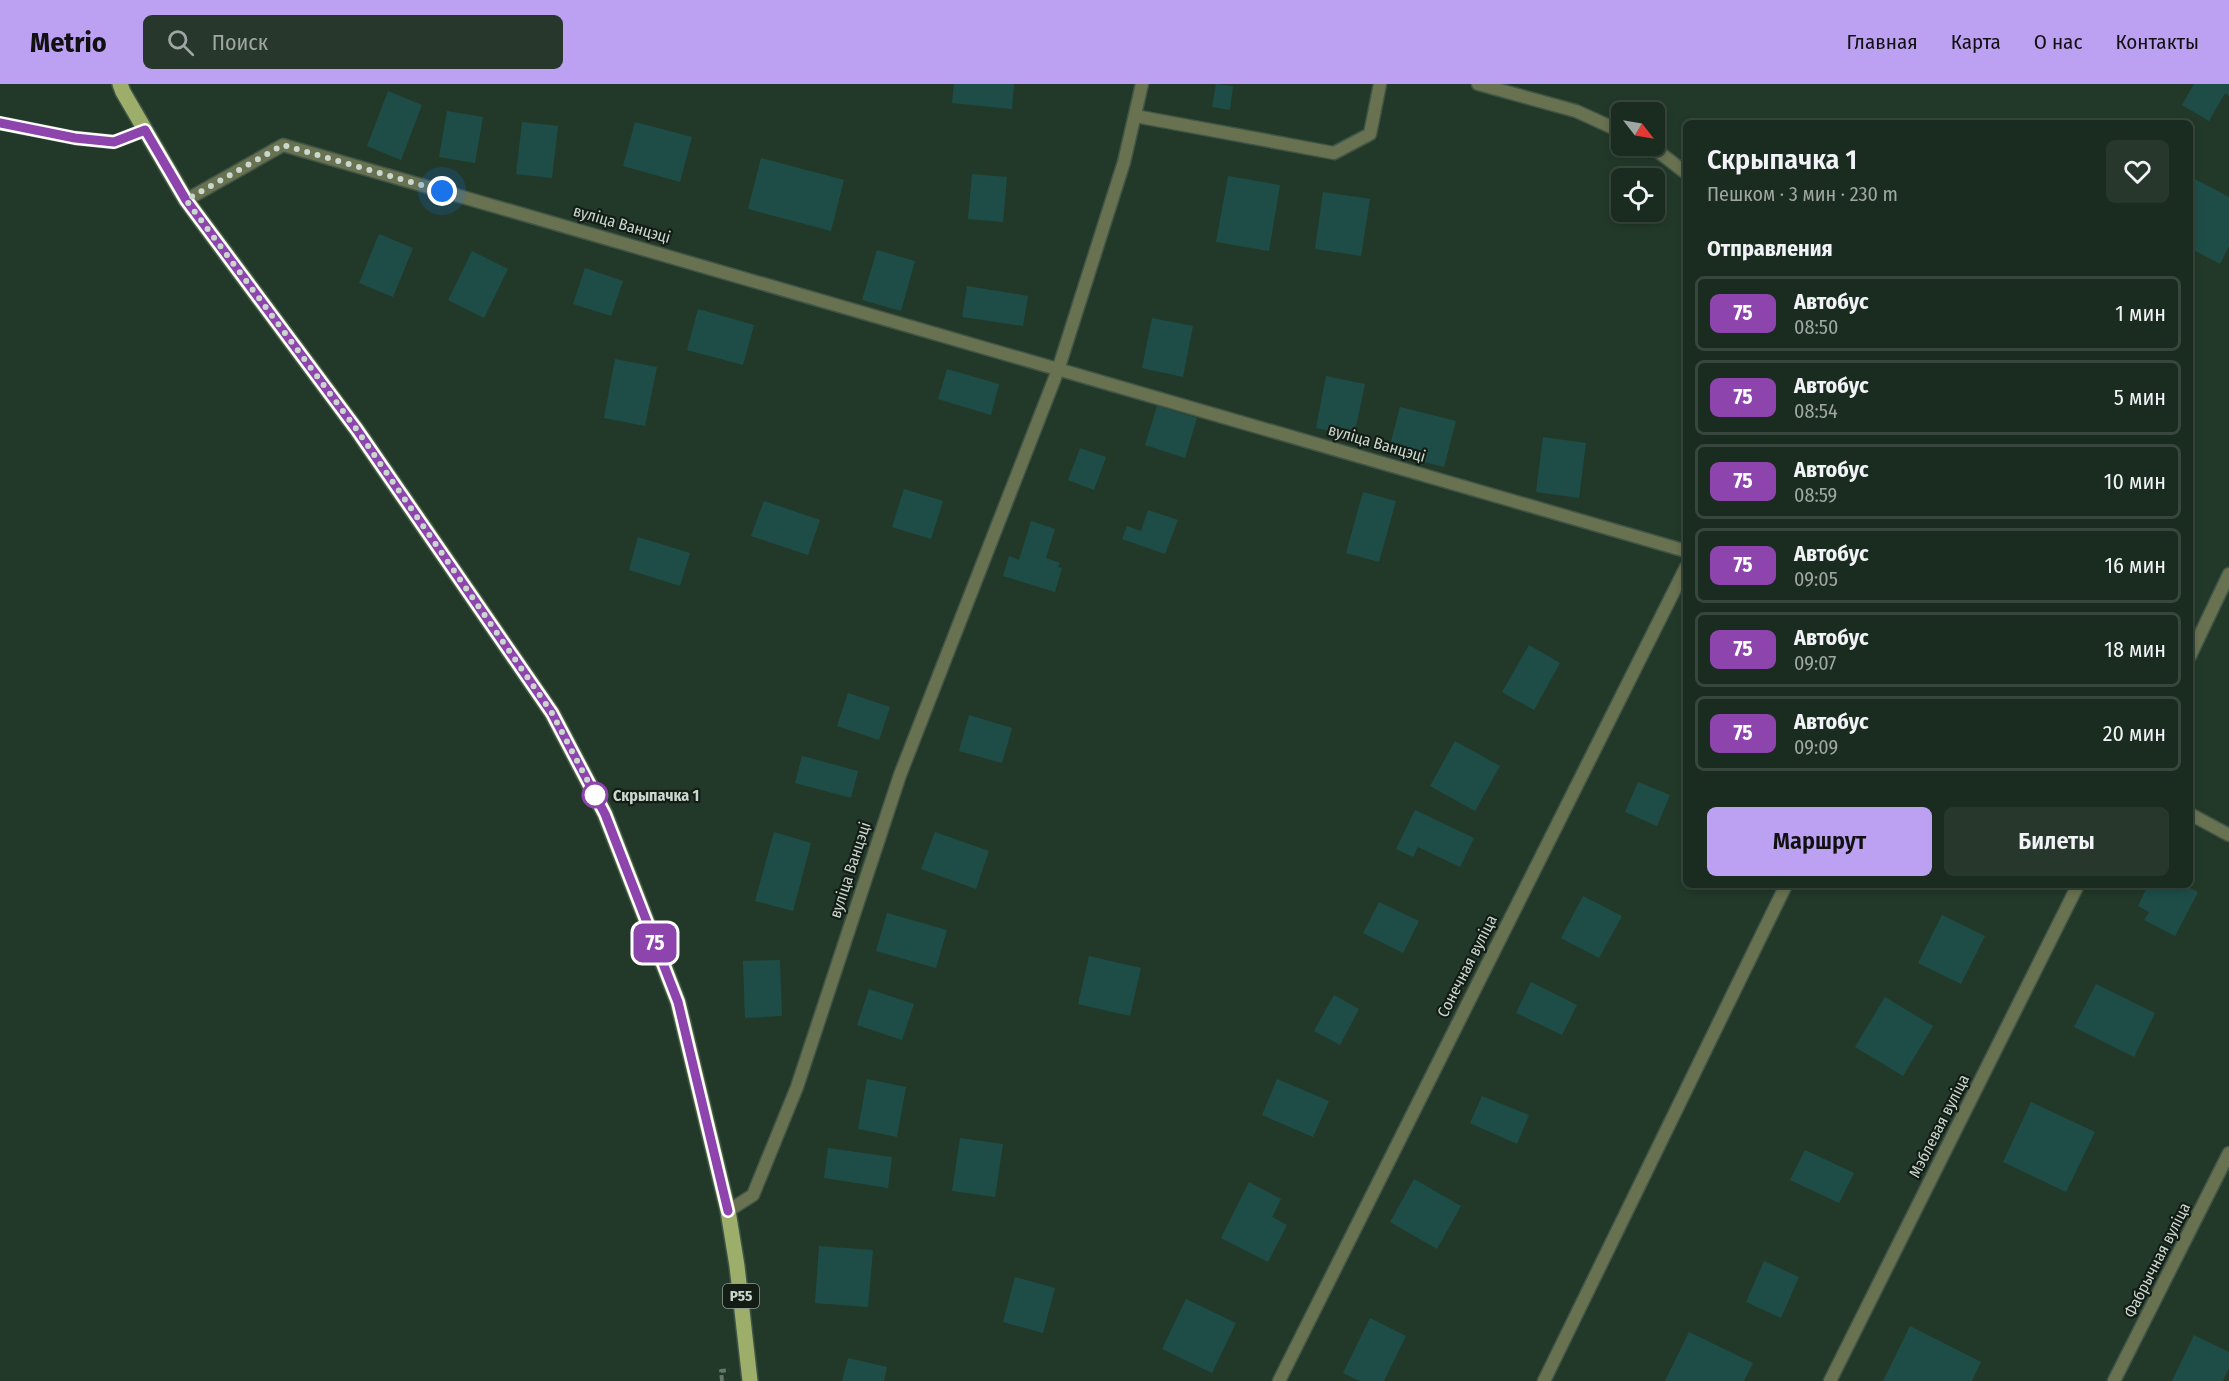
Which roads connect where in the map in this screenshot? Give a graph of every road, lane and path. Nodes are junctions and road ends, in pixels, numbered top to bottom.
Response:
1 (120, 84) edge
2 (1142, 84) edge
3 (1380, 84) edge
4 (1478, 84) edge
5 (1135, 116) junction
6 (0, 123) edge
7 (1611, 127) edge
8 (145, 130) junction
9 (1664, 156) edge
10 (1683, 171) edge
11 (186, 200) junction
12 (1058, 370) junction
13 (1683, 549) edge
14 (1683, 573) edge
15 (2229, 574) edge
16 (2193, 650) edge
17 (2193, 816) edge
18 (2229, 835) edge
19 (1785, 888) edge
20 (2076, 888) edge
21 (2229, 1153) edge
22 (728, 1211) junction
23 (750, 1381) edge
24 (1279, 1381) edge
25 (1544, 1381) edge
26 (1830, 1381) edge
27 (2114, 1381) edge

1 - 8 main road, Р55
2 - 5 street, вуліца Ванцэці
3 - 5 street
4 - 7 street
5 - 12 street, вуліца Ванцэці
6 - 8 street
8 - 11 main road, Р55
9 - 10 street
11 - 12 street, вуліца Ванцэці
11 - 22 main road, Р55
12 - 13 street, вуліца Ванцэці
12 - 22 street, вуліца Ванцэці
14 - 24 street, Сонечная вуліца
15 - 16 street
17 - 18 street
19 - 25 street
20 - 26 street, Мэблевая вуліца
21 - 27 street, Фабрычная вуліца
22 - 23 main road, Р55

